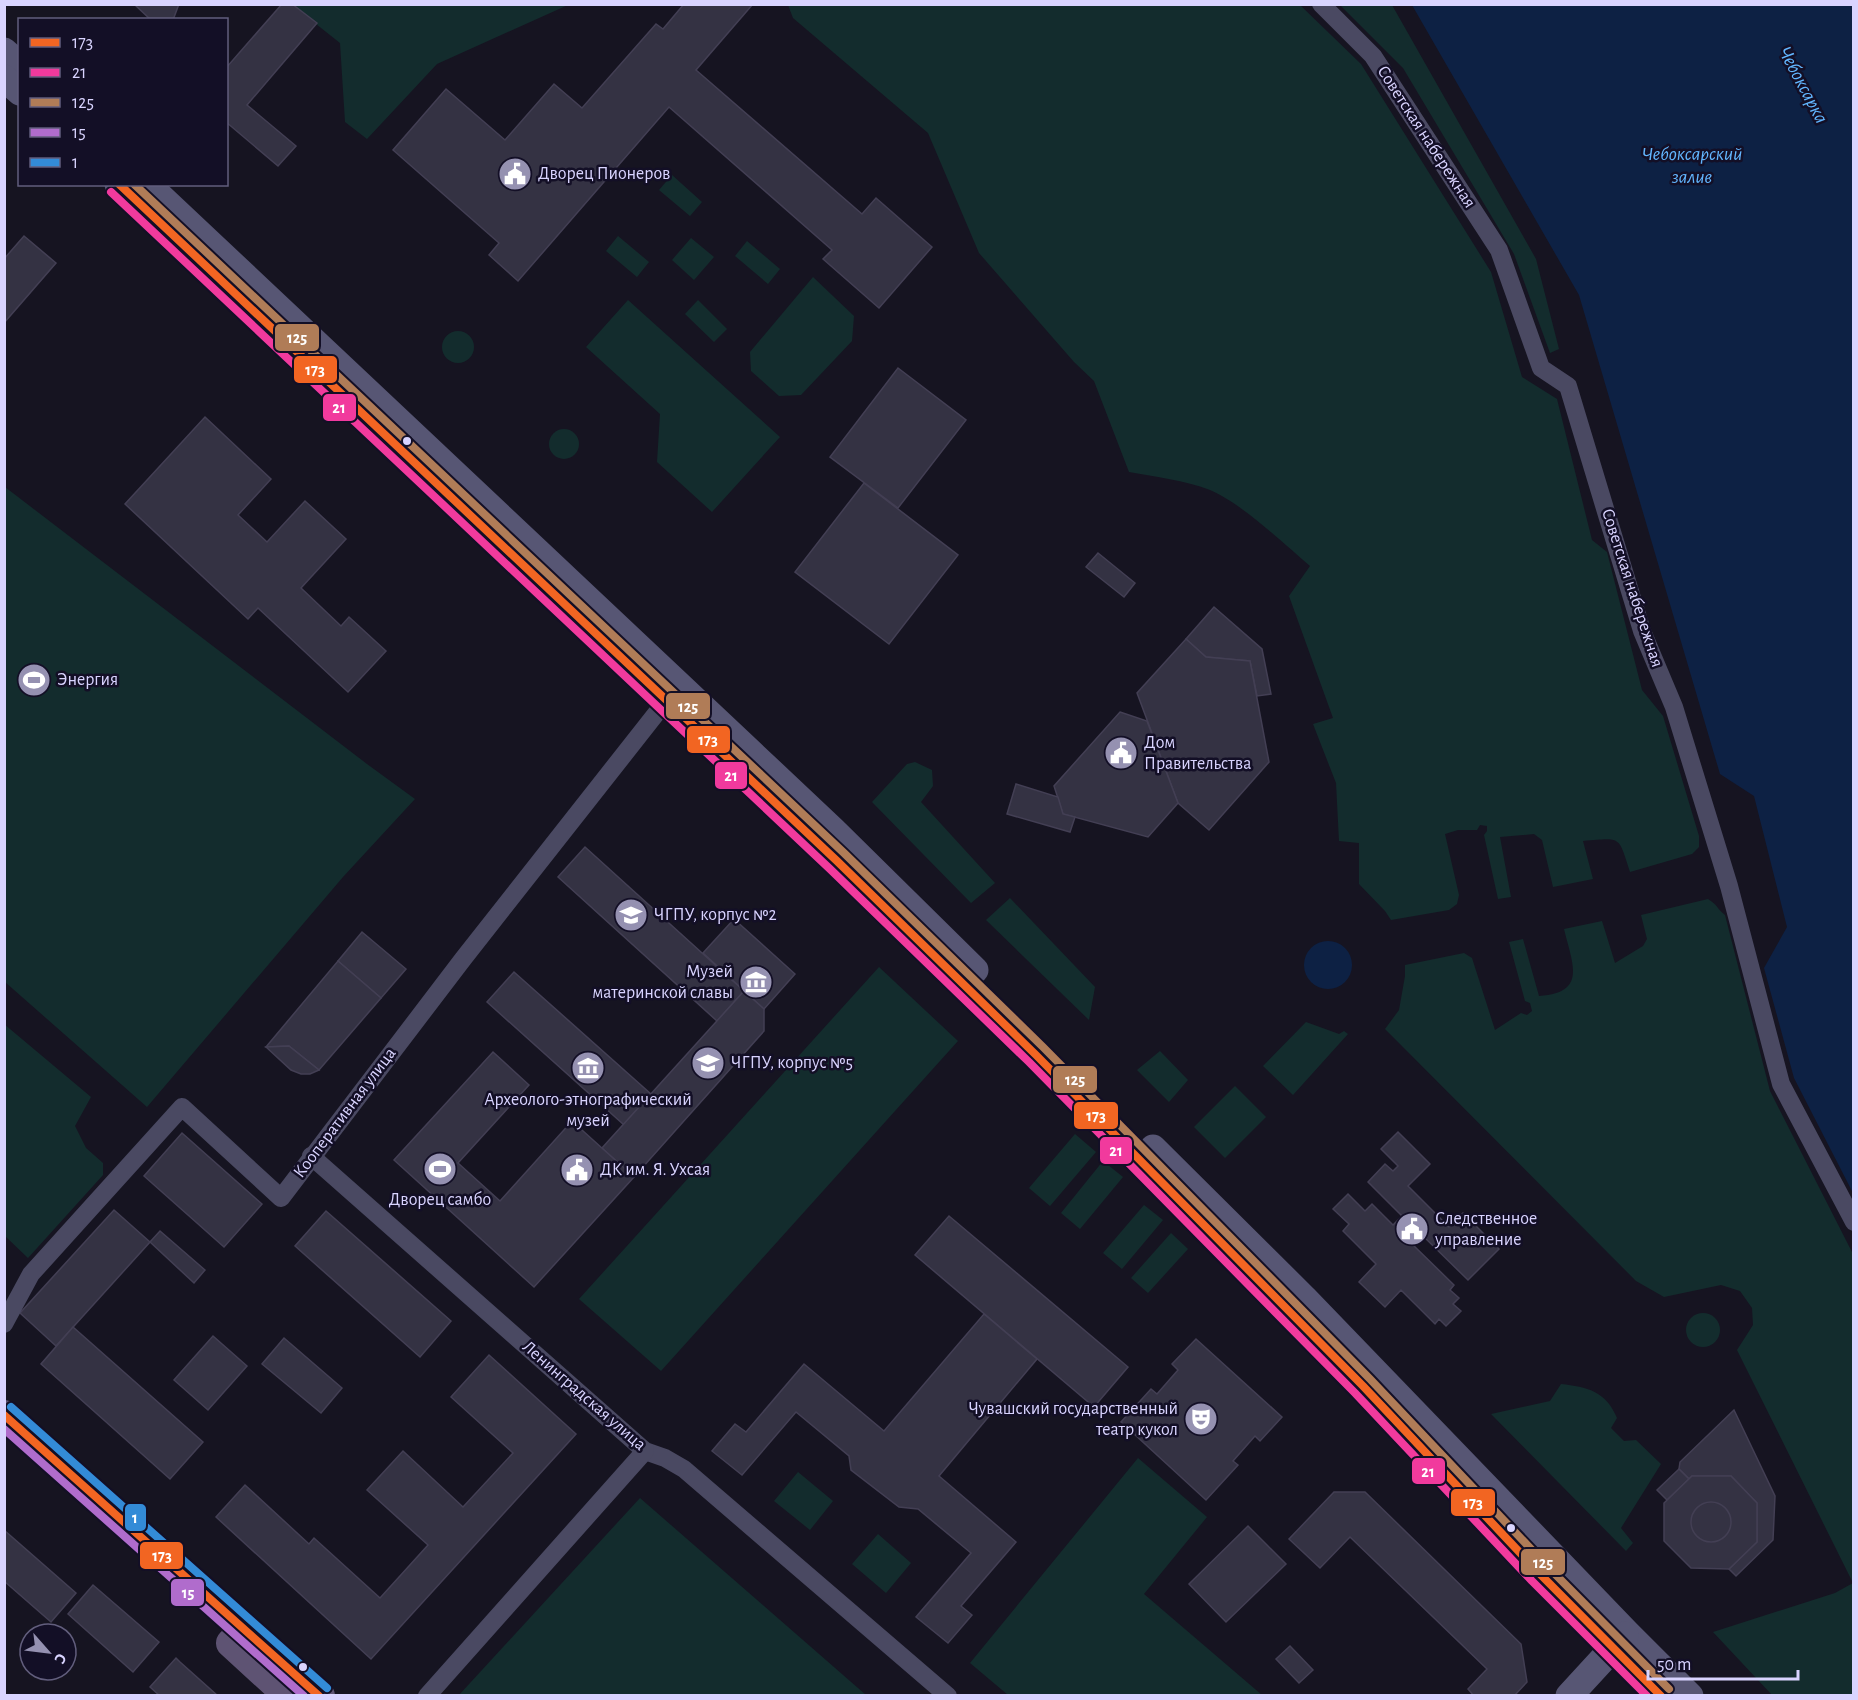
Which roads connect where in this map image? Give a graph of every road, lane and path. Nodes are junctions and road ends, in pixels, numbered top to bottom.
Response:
1 (1321, 4) edge
2 (4, 51) edge
3 (18, 63) edge
4 (4, 78) edge
5 (18, 90) edge
6 (120, 186) edge
7 (149, 186) edge
8 (601, 626) junction
9 (673, 694) junction
10 (311, 1156) junction
11 (1854, 1222) edge
12 (4, 1324) edge
13 (4, 1415) edge
14 (4, 1441) edge
15 (645, 1451) junction
16 (1620, 1640) junction
17 (289, 1695) edge
18 (320, 1695) edge
19 (427, 1695) edge
20 (948, 1695) edge
21 (1569, 1695) edge
22 (1662, 1695) edge
23 (1690, 1695) edge

1 - 11 street, Советская набережная
2 - 3 main road
4 - 5 main road
6 - 8 main road
7 - 8 main road
8 - 9 main road
9 - 10 street, Кооперативная улица
9 - 16 main road
10 - 12 street, Кооперативная улица
10 - 15 street, Ленинградская улица
13 - 18 main road
14 - 17 main road
15 - 19 street
15 - 20 street, Ленинградская улица
16 - 21 main road
16 - 22 main road
16 - 23 main road

